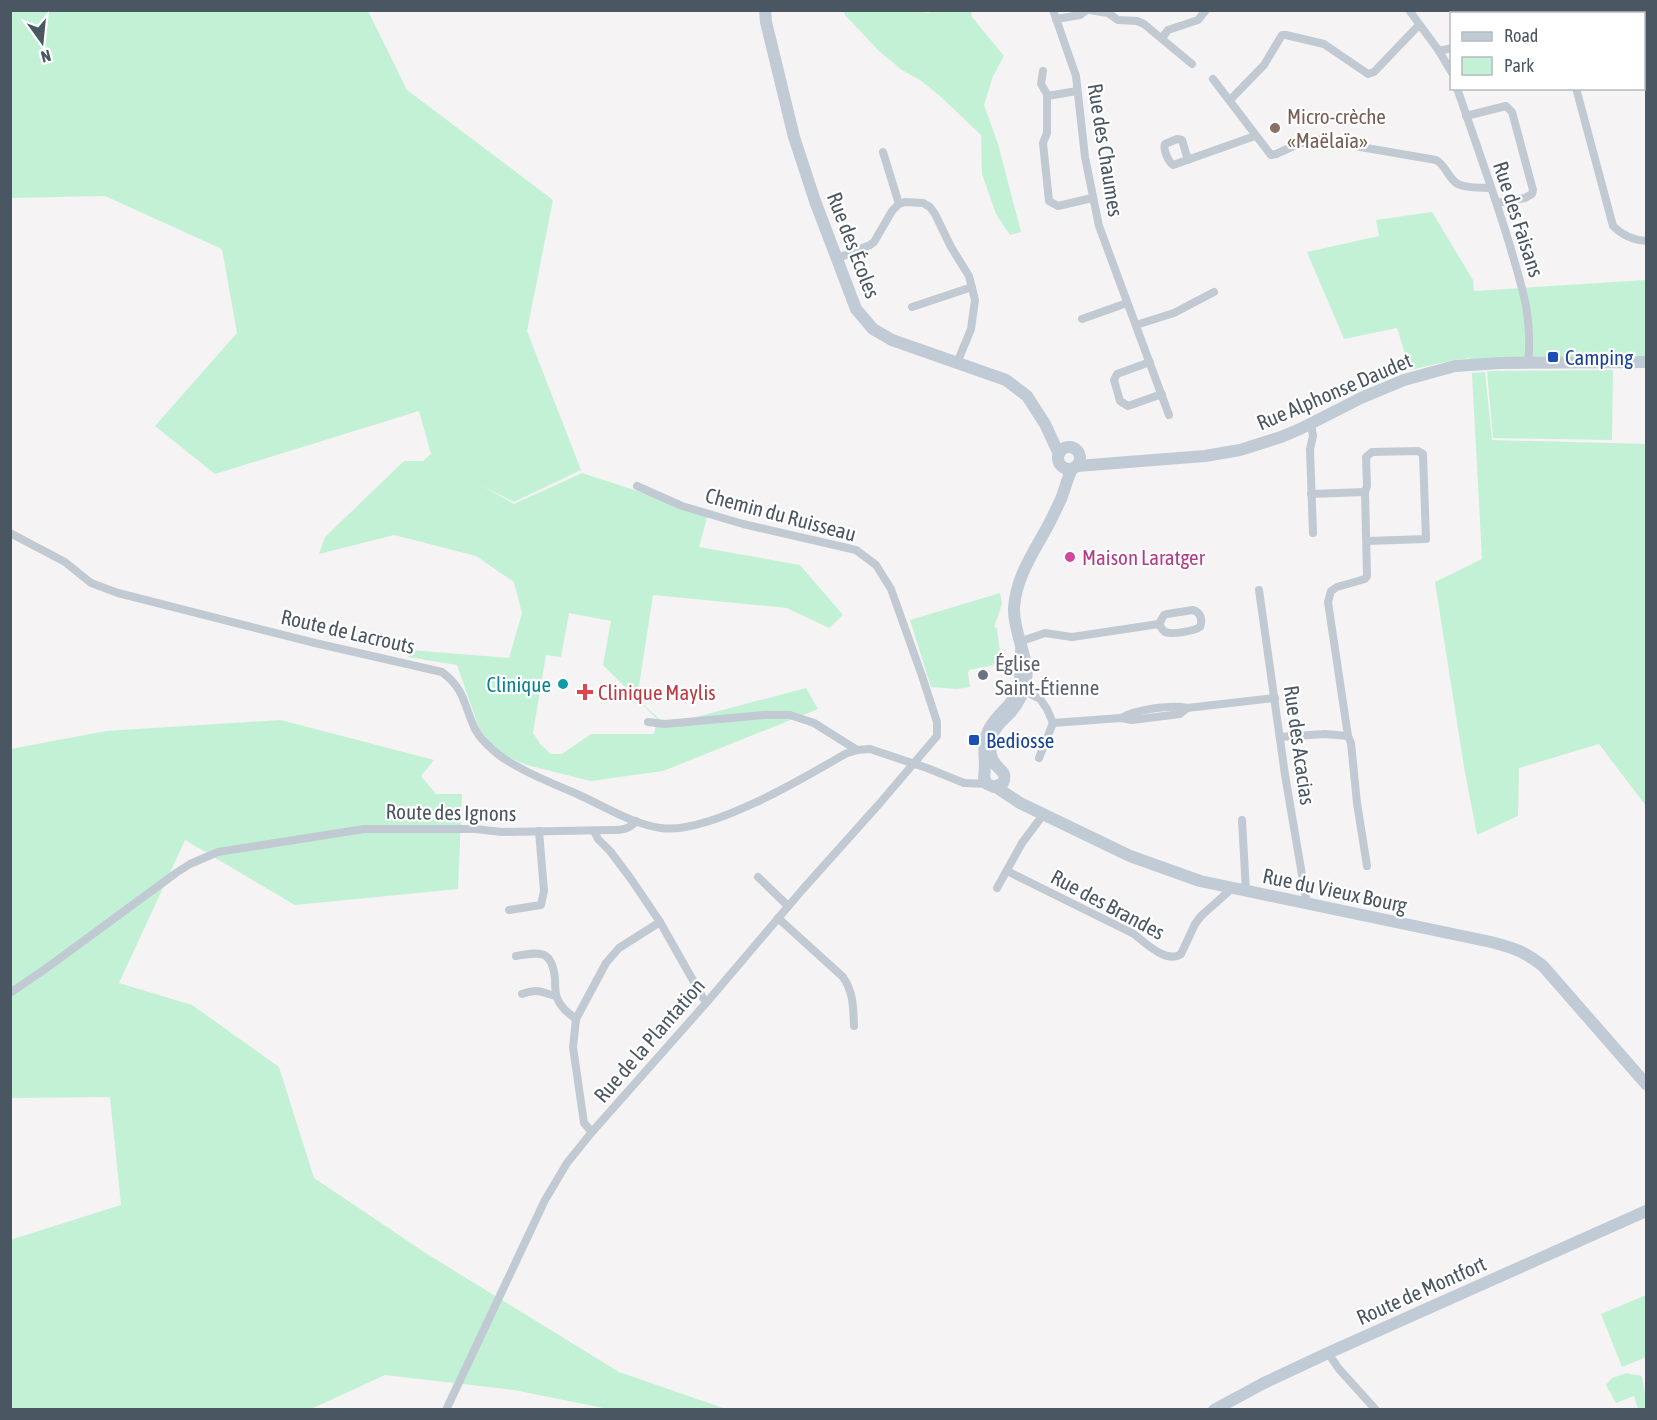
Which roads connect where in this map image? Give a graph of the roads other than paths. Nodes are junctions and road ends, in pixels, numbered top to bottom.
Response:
1 (765, 10) edge
2 (1089, 10) edge
3 (1206, 10) edge
4 (1408, 10) edge
5 (1055, 15) edge
6 (1419, 25) junction
7 (1162, 38) junction
8 (1450, 48) edge
9 (1439, 51) junction
10 (1192, 64) dead end
11 (1450, 70) edge
12 (1043, 71) dead end
13 (1213, 79) dead end
14 (1458, 90) edge
15 (1577, 90) edge
16 (1077, 91) junction
17 (1047, 96) junction
18 (1230, 100) junction
19 (1466, 116) junction
20 (1255, 136) junction
21 (883, 152) dead end
22 (1188, 160) dead end
23 (1491, 188) junction
24 (1092, 198) junction
25 (1497, 203) junction
26 (899, 204) junction
27 (1647, 241) edge
28 (836, 259) junction
29 (972, 288) junction
30 (1214, 292) dead end
31 (1127, 303) junction
32 (912, 307) dead end
33 (1082, 319) dead end
34 (1136, 325) junction
35 (1150, 362) junction
36 (1647, 362) edge
37 (957, 363) junction
38 (1528, 363) junction
39 (1162, 394) junction
40 (1169, 415) dead end
41 (1311, 424) junction
42 (1069, 460) junction
43 (637, 486) dead end
44 (1365, 492) junction
45 (1311, 494) junction
46 (1313, 532) dead end
47 (10, 533) edge
48 (1367, 542) junction
49 (1259, 590) dead end
50 (1159, 624) junction
51 (1020, 646) junction
52 (1021, 689) junction
53 (1275, 698) junction
54 (648, 722) dead end
55 (1053, 723) junction
56 (1348, 736) junction
57 (1280, 737) junction
58 (857, 750) junction
59 (1039, 758) dead end
60 (913, 764) junction
61 (992, 778) junction
62 (1043, 815) junction
63 (1242, 820) dead end
64 (636, 821) junction
65 (539, 831) junction
66 (594, 831) junction
67 (1367, 866) dead end
68 (1007, 871) junction
69 (758, 878) dead end
70 (997, 888) dead end
71 (1230, 888) junction
72 (1246, 891) junction
73 (1307, 904) junction
74 (788, 906) junction
75 (509, 910) dead end
76 (778, 918) junction
77 (660, 922) junction
78 (516, 956) dead end
79 (10, 993) edge
80 (522, 994) dead end
81 (556, 996) junction
82 (707, 1002) junction
83 (576, 1019) junction
84 (854, 1026) dead end
85 (1647, 1084) edge
86 (592, 1132) junction
87 (1647, 1211) edge
88 (1328, 1353) junction
89 (446, 1410) edge
90 (1214, 1410) edge
91 (1376, 1410) edge

1 - 28 street, Rue des Écoles
2 - 5 street
2 - 7 street
3 - 7 street
4 - 6 street
5 - 16 street, Rue des Chaumes
6 - 9 street
6 - 18 street
7 - 10 street
8 - 9 street
9 - 11 street
12 - 17 street
13 - 18 street
14 - 19 street, Rue des Faisans
15 - 27 street
16 - 17 street
16 - 24 street, Rue des Chaumes
17 - 24 street
18 - 20 street
19 - 23 street, Rue des Faisans
19 - 25 street
20 - 22 street
20 - 23 street
21 - 26 street
23 - 25 street, Rue des Faisans
24 - 31 street, Rue des Chaumes
25 - 38 street, Rue des Faisans
26 - 28 street
26 - 29 street
28 - 37 street, Rue des Écoles
29 - 32 street
29 - 37 street
30 - 34 street
31 - 33 street
31 - 34 street, Rue des Chaumes
34 - 35 street, Rue des Chaumes
35 - 39 street, Rue des Chaumes
35 - 39 street
36 - 38 street, Rue Alphonse Daudet
37 - 42 street, Rue des Écoles
38 - 41 street, Rue Alphonse Daudet
39 - 40 street, Rue des Chaumes
41 - 42 street, Rue Alphonse Daudet
41 - 45 street
42 - 51 street
43 - 60 street, Chemin du Ruisseau
44 - 45 street
44 - 48 street
44 - 48 street
45 - 46 street
47 - 64 street, Route de Lacrouts
48 - 56 street
49 - 53 street, Rue des Acacias
50 - 50 street
50 - 51 street
51 - 52 street
52 - 55 street
52 - 61 street
53 - 55 street
53 - 57 street, Rue des Acacias
54 - 58 street
55 - 59 street
56 - 57 street
56 - 67 street
57 - 73 street, Rue des Acacias
58 - 60 street
58 - 64 street
60 - 61 street
60 - 74 street, Rue de la Plantation
61 - 62 street, Rue du Vieux Bourg
62 - 68 street
62 - 71 street, Rue du Vieux Bourg
63 - 72 street
64 - 66 street, Route des Ignons
65 - 66 street, Route des Ignons
65 - 75 street
65 - 79 street, Route des Ignons
66 - 77 street
68 - 70 street
68 - 71 street, Rue des Brandes
69 - 74 street
71 - 72 street, Rue du Vieux Bourg
72 - 73 street, Rue du Vieux Bourg
73 - 85 street, Rue du Vieux Bourg
74 - 76 street, Rue de la Plantation
76 - 82 street, Rue de la Plantation
76 - 84 street
77 - 82 street
77 - 83 street
78 - 81 street
80 - 81 street
81 - 83 street
82 - 86 street, Rue de la Plantation
83 - 86 street
86 - 89 street, Rue de la Plantation
87 - 88 street, Route de Montfort
88 - 90 street, Route de Montfort
88 - 91 street

